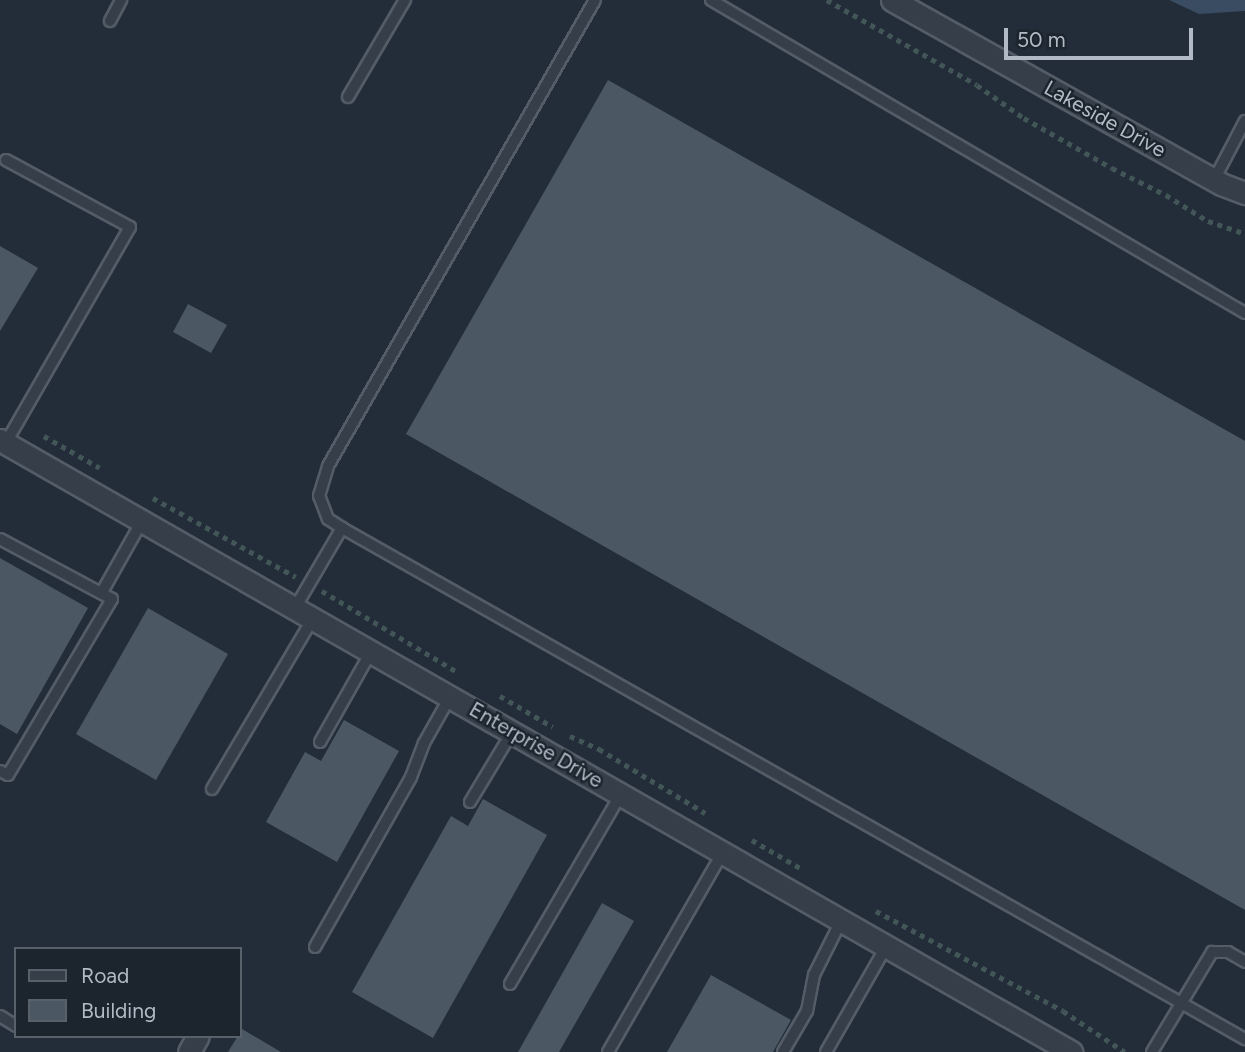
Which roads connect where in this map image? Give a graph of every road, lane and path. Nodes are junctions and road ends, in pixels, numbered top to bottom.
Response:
1 (121, 0) edge
2 (405, 0) edge
3 (595, 0) edge
4 (711, 0) edge
5 (827, 0) edge
6 (892, 0) edge
7 (110, 21) dead end
8 (348, 97) dead end
9 (1245, 121) edge
10 (6, 160) dead end
11 (1214, 180) junction
12 (1245, 194) edge
13 (1245, 234) edge
14 (1245, 313) edge
15 (18, 423) junction
16 (3, 442) edge
17 (109, 474) dead end
18 (142, 492) dead end
19 (142, 521) junction
20 (342, 528) junction
21 (0, 538) edge
22 (310, 584) junction
23 (102, 592) junction
24 (304, 613) junction
25 (371, 652) junction
26 (467, 678) dead end
27 (489, 690) dead end
28 (450, 696) junction
29 (512, 732) junction
30 (320, 742) dead end
31 (0, 771) edge
32 (212, 789) dead end
33 (621, 794) junction
34 (470, 802) dead end
35 (714, 819) dead end
36 (747, 837) dead end
37 (723, 852) junction
38 (813, 876) dead end
39 (867, 907) dead end
40 (842, 919) junction
41 (887, 945) junction
42 (315, 947) dead end
43 (1245, 962) edge
44 (510, 984) dead end
45 (1180, 1003) junction
46 (1245, 1039) edge
47 (608, 1052) edge
48 (783, 1052) edge
49 (826, 1052) edge
50 (1070, 1052) edge
51 (1125, 1052) edge
52 (1152, 1052) edge

1 - 7 lane
2 - 8 lane
3 - 20 lane
4 - 14 lane
5 - 13 path
6 - 11 street, Lakeside Drive
9 - 11 lane
10 - 15 lane
11 - 12 street, Lakeside Drive
15 - 16 lane
15 - 17 path
16 - 19 street, Enterprise Drive
18 - 22 path
19 - 23 lane
19 - 24 street, Enterprise Drive
20 - 22 lane
20 - 45 lane
21 - 23 lane
22 - 24 lane
22 - 26 path
23 - 31 lane
24 - 25 street, Enterprise Drive
24 - 32 lane
25 - 28 street, Enterprise Drive
25 - 30 lane
27 - 35 path
28 - 29 street, Enterprise Drive
28 - 42 lane
29 - 33 street, Enterprise Drive
29 - 34 lane
33 - 37 street, Enterprise Drive
33 - 44 lane
36 - 38 path
37 - 40 street, Enterprise Drive
37 - 47 lane
39 - 51 path
40 - 41 street, Enterprise Drive
40 - 48 lane
41 - 49 lane
41 - 50 street, Enterprise Drive
43 - 45 lane
45 - 46 lane
45 - 52 lane

